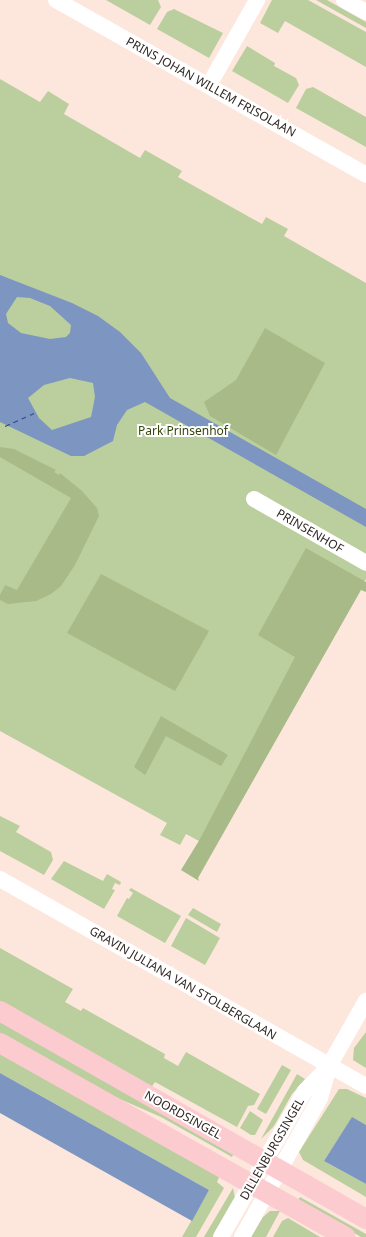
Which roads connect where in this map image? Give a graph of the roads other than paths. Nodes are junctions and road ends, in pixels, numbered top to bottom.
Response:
1 (56, 0) edge
2 (257, 0) edge
3 (344, 0) edge
4 (366, 12) edge
5 (209, 85) junction
6 (366, 175) edge
7 (254, 499) dead end
8 (366, 563) edge
9 (0, 879) edge
10 (366, 1002) edge
11 (0, 1011) edge
12 (0, 1043) edge
13 (329, 1066) junction
14 (366, 1086) edge
15 (272, 1165) junction
16 (259, 1188) junction
17 (366, 1219) edge
18 (221, 1237) edge
19 (242, 1237) edge
20 (345, 1237) edge

1 - 5 street, PRINS JOHAN WILLEM FRISOLAAN
2 - 5 street
3 - 4 street
5 - 6 street, PRINS JOHAN WILLEM FRISOLAAN
7 - 8 street, PRINSENHOF
9 - 13 street, GRAVIN JULIANA VAN STOLBERGLAAN
10 - 13 street, DILLENBURGSINGEL
11 - 15 main road, NOORDSINGEL
12 - 16 main road
13 - 14 street, GRAVIN JULIANA VAN STOLBERGLAAN
13 - 15 street, DILLENBURGSINGEL
15 - 16 street, DILLENBURGSINGEL
15 - 17 main road, NOORDSINGEL
16 - 18 street, DILLENBURGSINGEL
16 - 19 street, DILLENBURGSINGEL
16 - 20 main road

